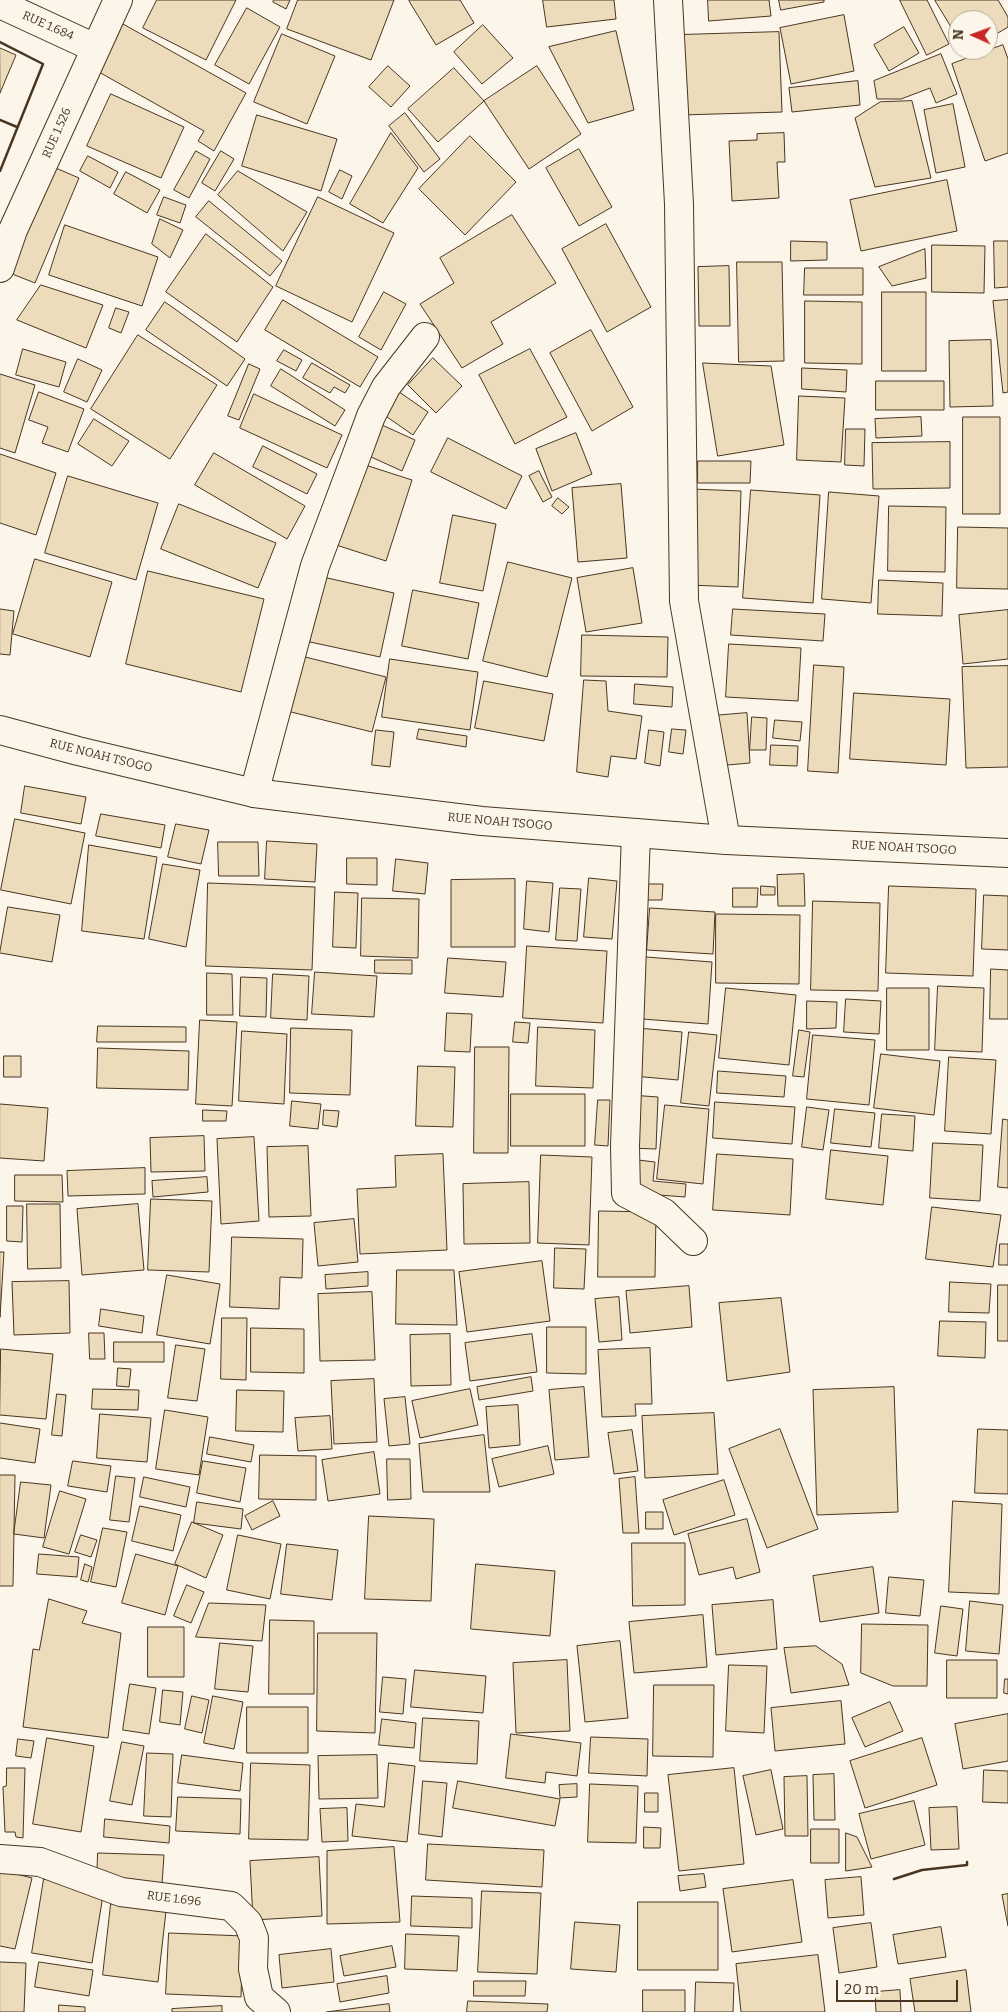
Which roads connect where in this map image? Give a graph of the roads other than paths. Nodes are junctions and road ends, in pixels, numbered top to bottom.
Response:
1 (118, 0) edge
2 (668, 0) edge
3 (0, 4) edge
4 (95, 48) junction
5 (6, 228) edge
6 (0, 268) edge
7 (425, 337) dead end
8 (0, 730) edge
9 (254, 793) junction
10 (636, 833) junction
11 (726, 840) junction
12 (1008, 853) edge
13 (692, 1241) dead end
14 (0, 1859) edge
15 (276, 2012) edge

1 - 4 street, RUE 1.526
2 - 11 street
3 - 4 street, RUE 1.684
4 - 5 street, RUE 1.526
5 - 6 street, RUE 1.526
7 - 9 street
8 - 9 street, RUE NOAH TSOGO
9 - 10 street, RUE NOAH TSOGO
10 - 11 street, RUE NOAH TSOGO
10 - 13 street
11 - 12 street, RUE NOAH TSOGO
14 - 15 street, RUE 1.696

